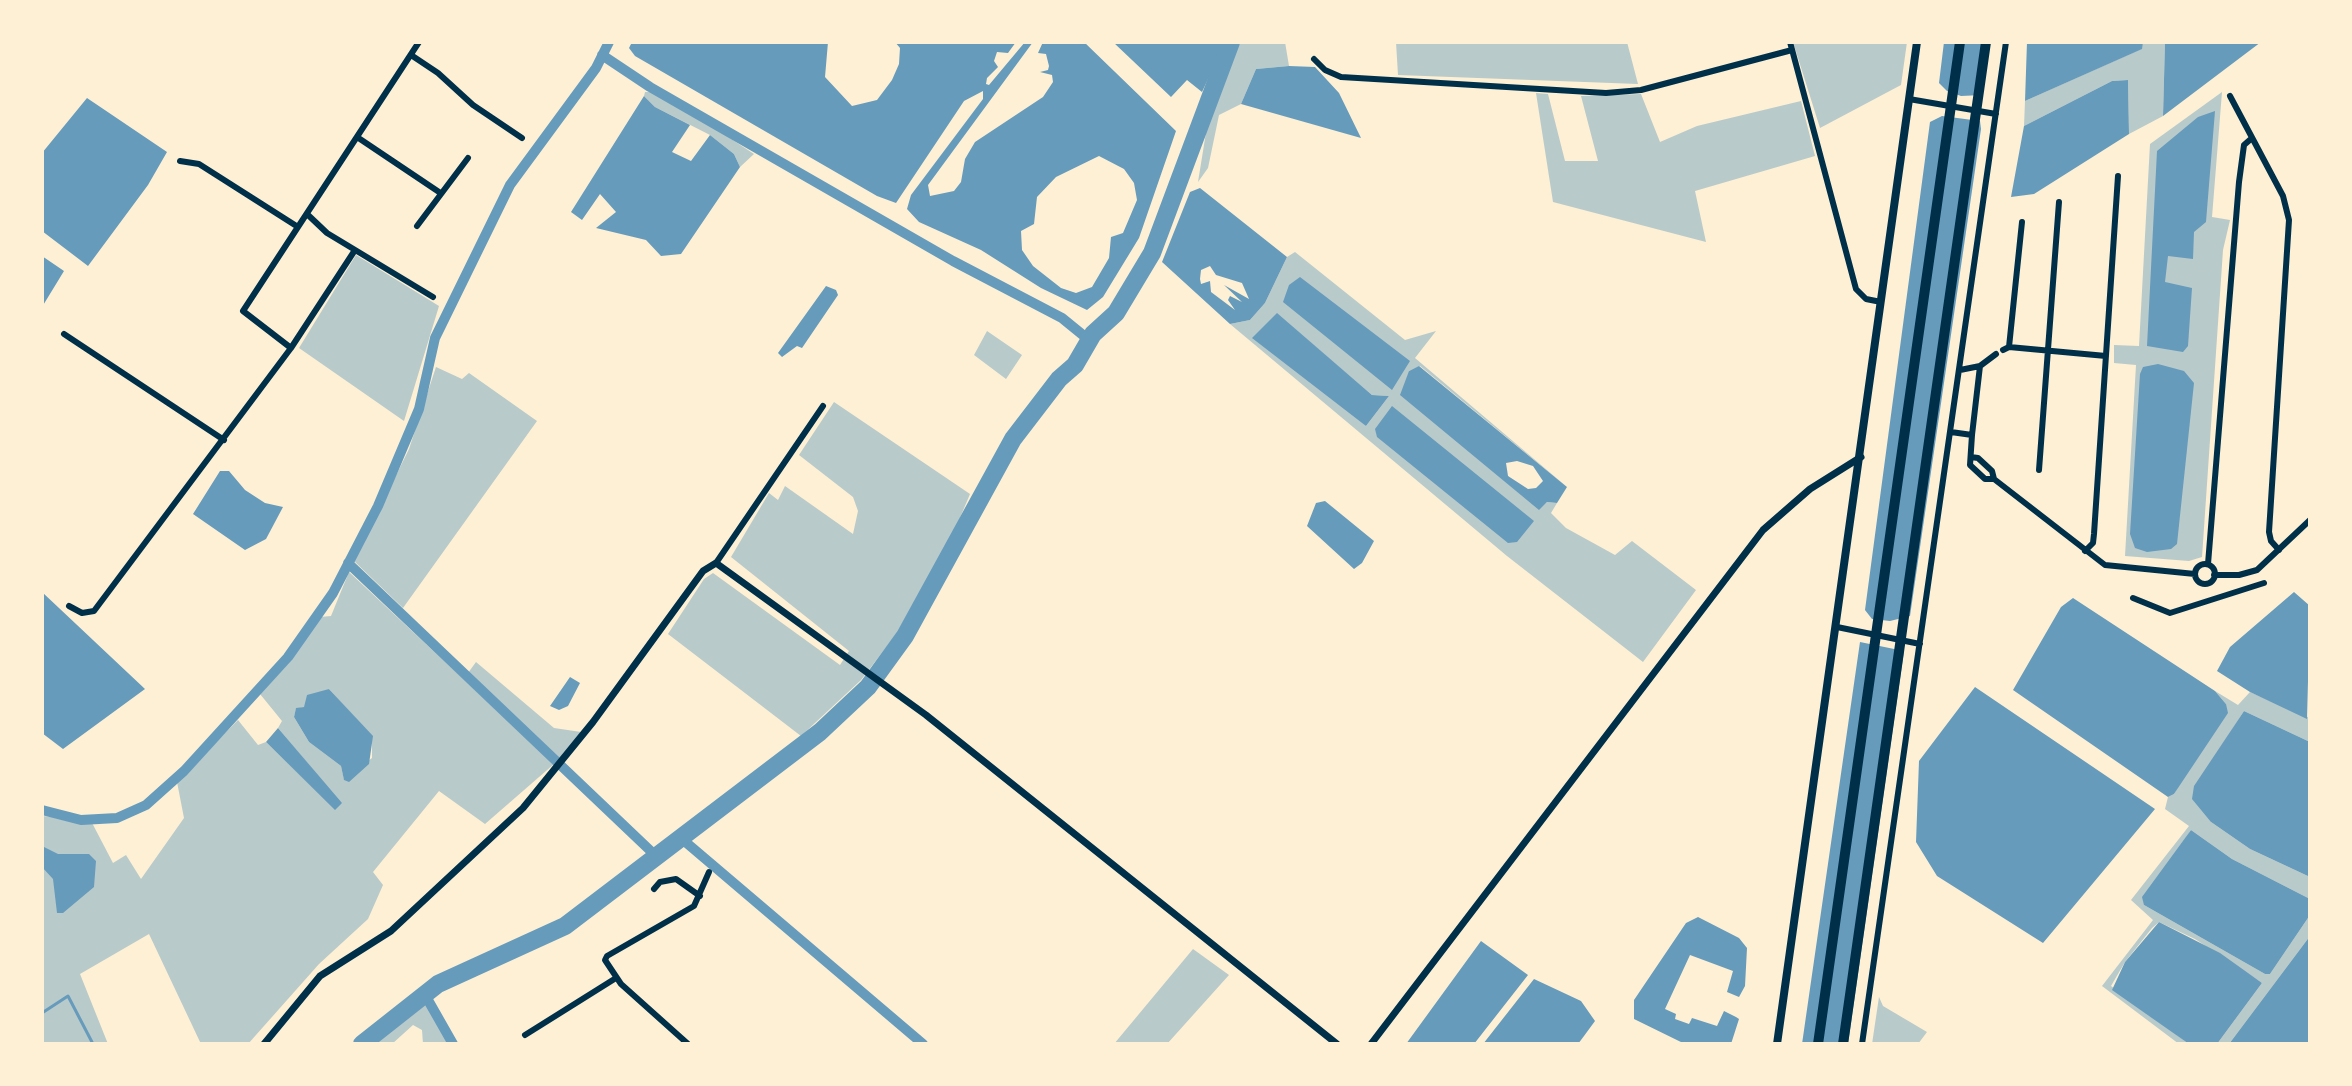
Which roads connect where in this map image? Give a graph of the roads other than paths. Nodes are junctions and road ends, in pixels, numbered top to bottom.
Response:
1 (419, 42) edge
2 (1917, 42) edge
3 (1960, 42) edge
4 (1986, 42) edge
5 (2006, 42) edge
6 (1791, 46) edge
7 (411, 55) junction
8 (1314, 59) dead end
9 (2230, 96) dead end
10 (1909, 99) junction
11 (1996, 114) junction
12 (357, 137) junction
13 (522, 138) dead end
14 (2252, 138) junction
15 (468, 158) dead end
16 (180, 161) dead end
17 (2118, 176) dead end
18 (439, 192) junction
19 (2059, 202) dead end
20 (307, 214) junction
21 (2022, 222) dead end
22 (417, 226) dead end
23 (298, 227) junction
24 (355, 250) junction
25 (433, 297) dead end
26 (1881, 302) junction
27 (64, 334) dead end
28 (291, 348) junction
29 (2003, 350) junction
30 (2047, 351) junction
31 (2106, 356) junction
32 (1980, 366) junction
33 (1960, 370) junction
34 (823, 406) dead end
35 (1951, 432) junction
36 (1972, 435) junction
37 (224, 440) junction
38 (1861, 457) junction
39 (2039, 470) dead end
40 (2310, 520) edge
41 (2279, 550) junction
42 (2085, 551) junction
43 (716, 563) junction
44 (2208, 564) junction
45 (2195, 574) junction
46 (2214, 575) junction
47 (2208, 583) junction
48 (2264, 583) dead end
49 (2133, 598) dead end
50 (2208, 601) junction
51 (69, 606) dead end
52 (1837, 627) junction
53 (1920, 644) junction
54 (709, 872) dead end
55 (654, 889) dead end
56 (700, 896) junction
57 (616, 978) junction
58 (525, 1035) dead end
59 (264, 1044) edge
60 (688, 1044) edge
61 (1337, 1044) edge
62 (1371, 1044) edge
63 (1777, 1044) edge
64 (1818, 1044) edge
65 (1843, 1044) edge
66 (1862, 1044) edge

1 - 7 street
2 - 10 main road
3 - 64 highway
4 - 65 highway
5 - 11 street
6 - 8 street
6 - 26 street
7 - 12 street
7 - 13 street
9 - 14 street
10 - 11 street
10 - 26 main road
11 - 33 street
12 - 18 street
12 - 20 street
14 - 41 street
14 - 44 street
15 - 18 street
16 - 23 street
17 - 31 street
18 - 22 street
19 - 30 street
20 - 23 street
20 - 24 street
21 - 29 street
23 - 28 street
24 - 25 street
24 - 28 street
26 - 38 main road
27 - 37 street
28 - 37 street
29 - 30 street
29 - 32 street
30 - 31 street
30 - 39 street
31 - 42 street
32 - 33 street
32 - 36 street
33 - 35 street
34 - 43 street
35 - 36 street
35 - 53 street
36 - 42 street
37 - 51 street
38 - 52 main road
38 - 62 street
40 - 41 street
41 - 46 street
42 - 45 street
43 - 59 street
43 - 61 street
44 - 45 street
44 - 46 street
45 - 47 street
46 - 47 street
47 - 50 street
48 - 50 street
49 - 50 street
52 - 53 street
52 - 63 main road
53 - 66 street
54 - 56 street
55 - 56 street
56 - 57 street
57 - 58 street
57 - 60 street

